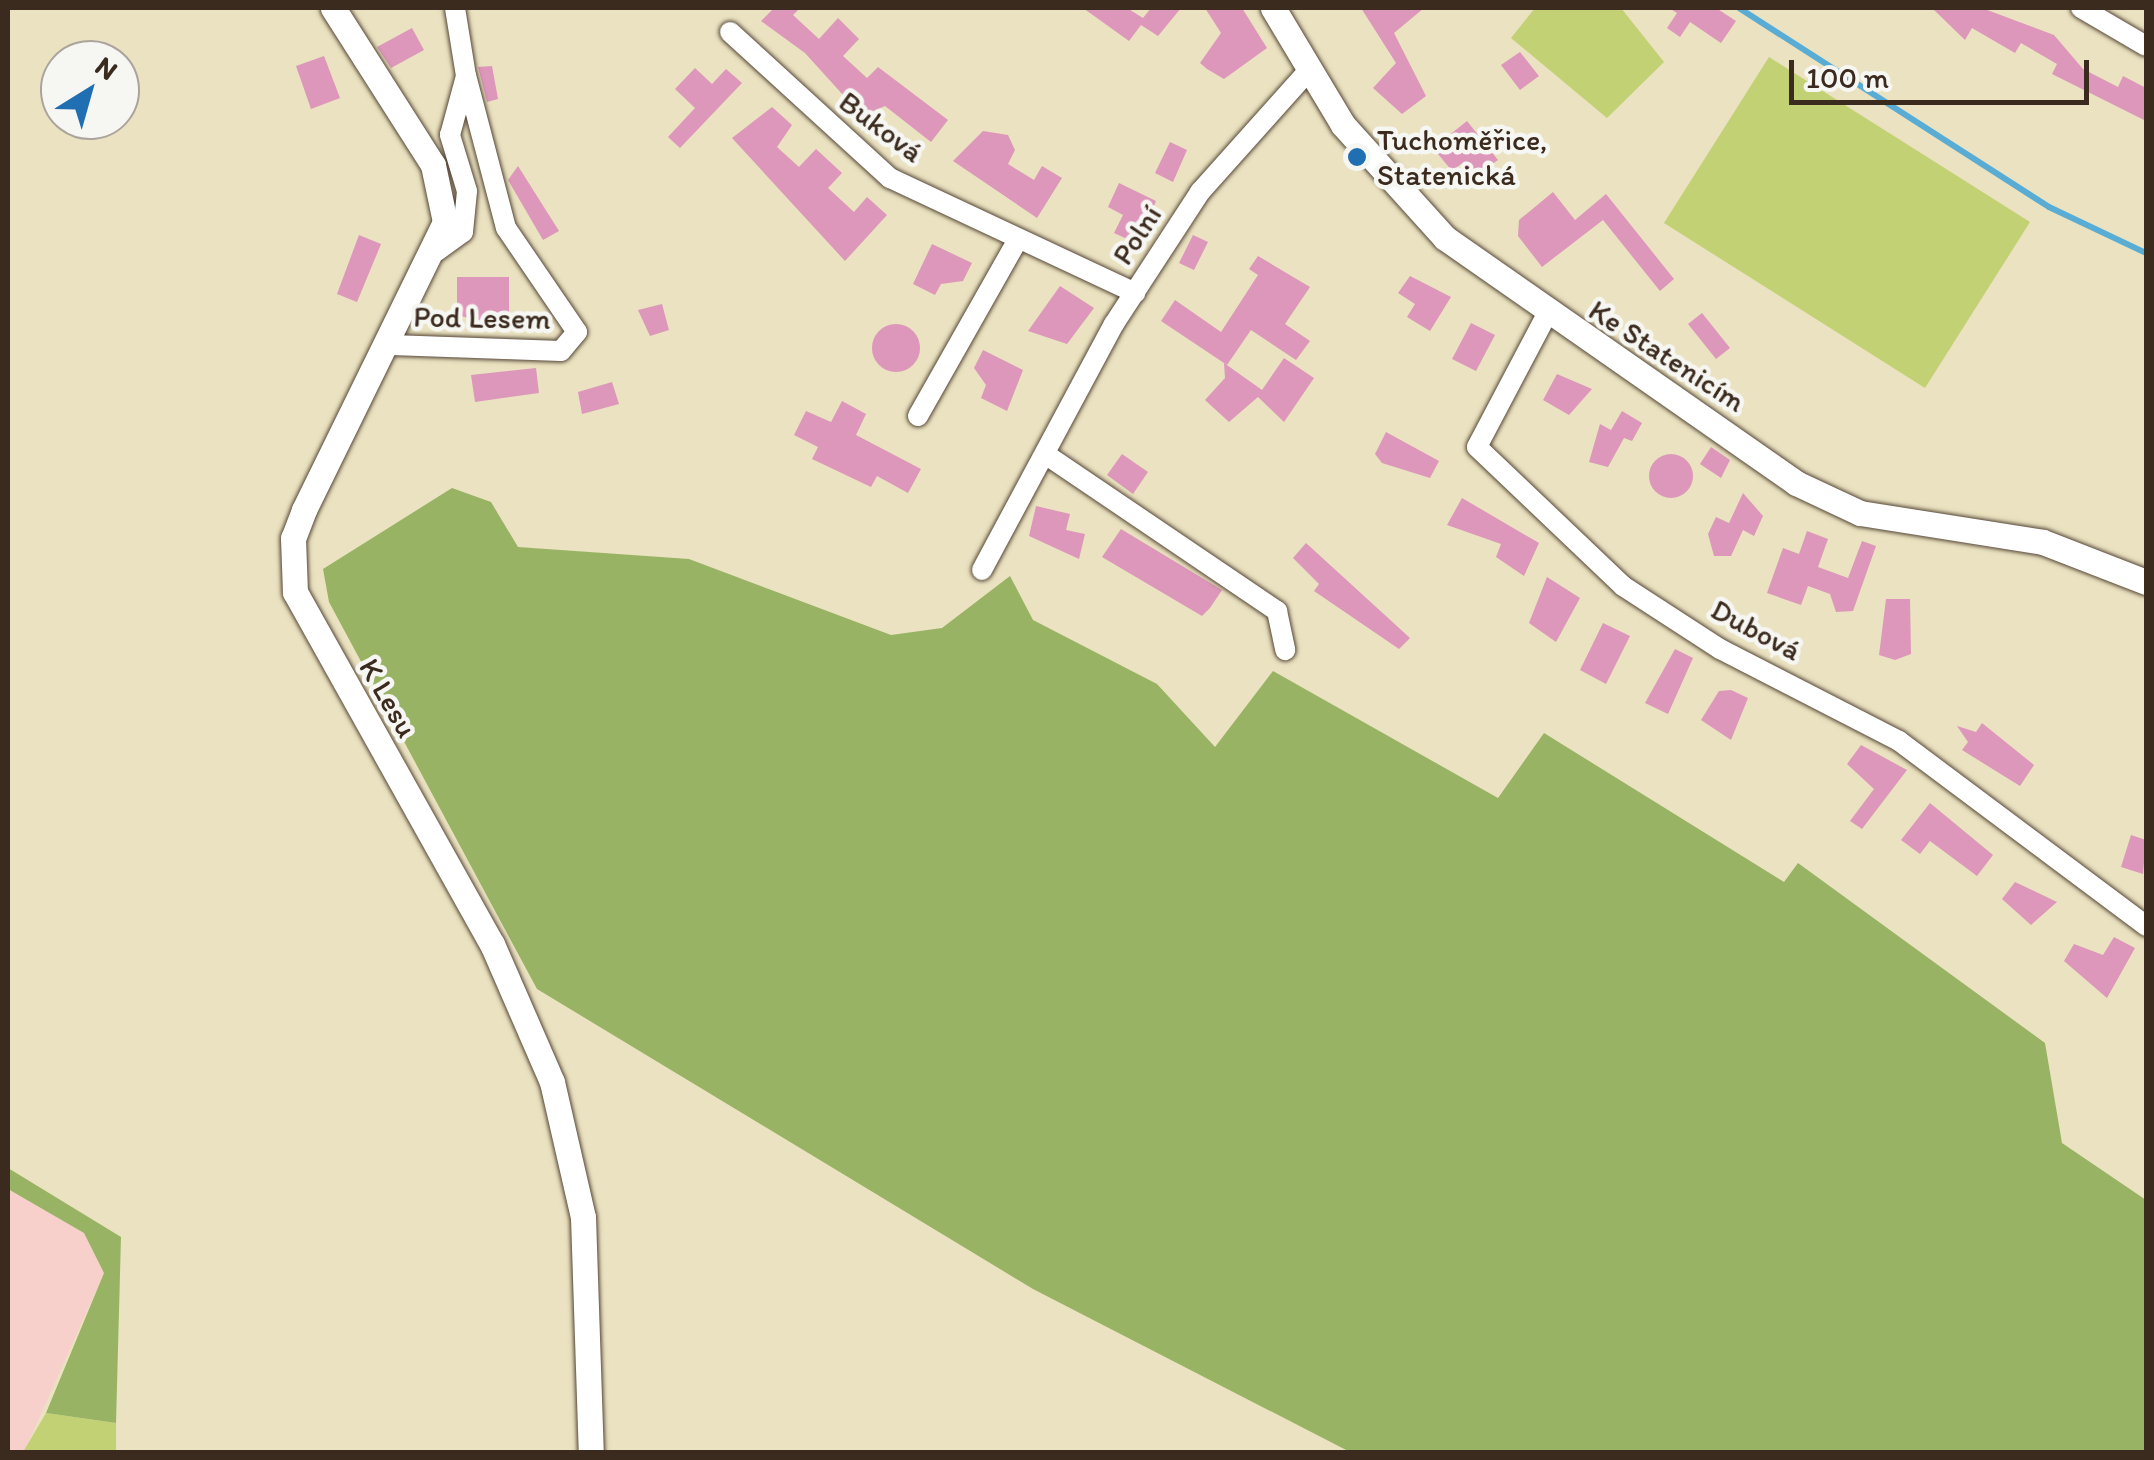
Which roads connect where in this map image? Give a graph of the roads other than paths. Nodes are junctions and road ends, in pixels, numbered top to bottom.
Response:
1 (333, 8) edge
2 (455, 8) edge
3 (1273, 8) edge
4 (2081, 8) edge
5 (730, 32) dead end
6 (2146, 46) edge
7 (1309, 70) junction
8 (466, 76) junction
9 (1018, 238) junction
10 (437, 250) junction
11 (1136, 293) junction
12 (1546, 316) junction
13 (391, 345) junction
14 (918, 416) dead end
15 (1048, 456) junction
16 (982, 570) dead end
17 (2145, 577) edge
18 (1286, 650) dead end
19 (2146, 926) edge
20 (591, 1452) edge

1 - 10 street, K Lesu
2 - 8 street, Pod Lesem
3 - 7 street, Ke Statenicím
4 - 6 street
5 - 9 street, Buková
7 - 11 street, Polní
7 - 12 street, Ke Statenicím
8 - 10 street, Pod Lesem
8 - 13 street, Pod Lesem
9 - 11 street, Buková
9 - 14 street
10 - 13 street, K Lesu
11 - 15 street, Polní
12 - 17 street, Ke Statenicím
12 - 19 street, Dubová
13 - 20 street, K Lesu
15 - 16 street, Polní
15 - 18 street

